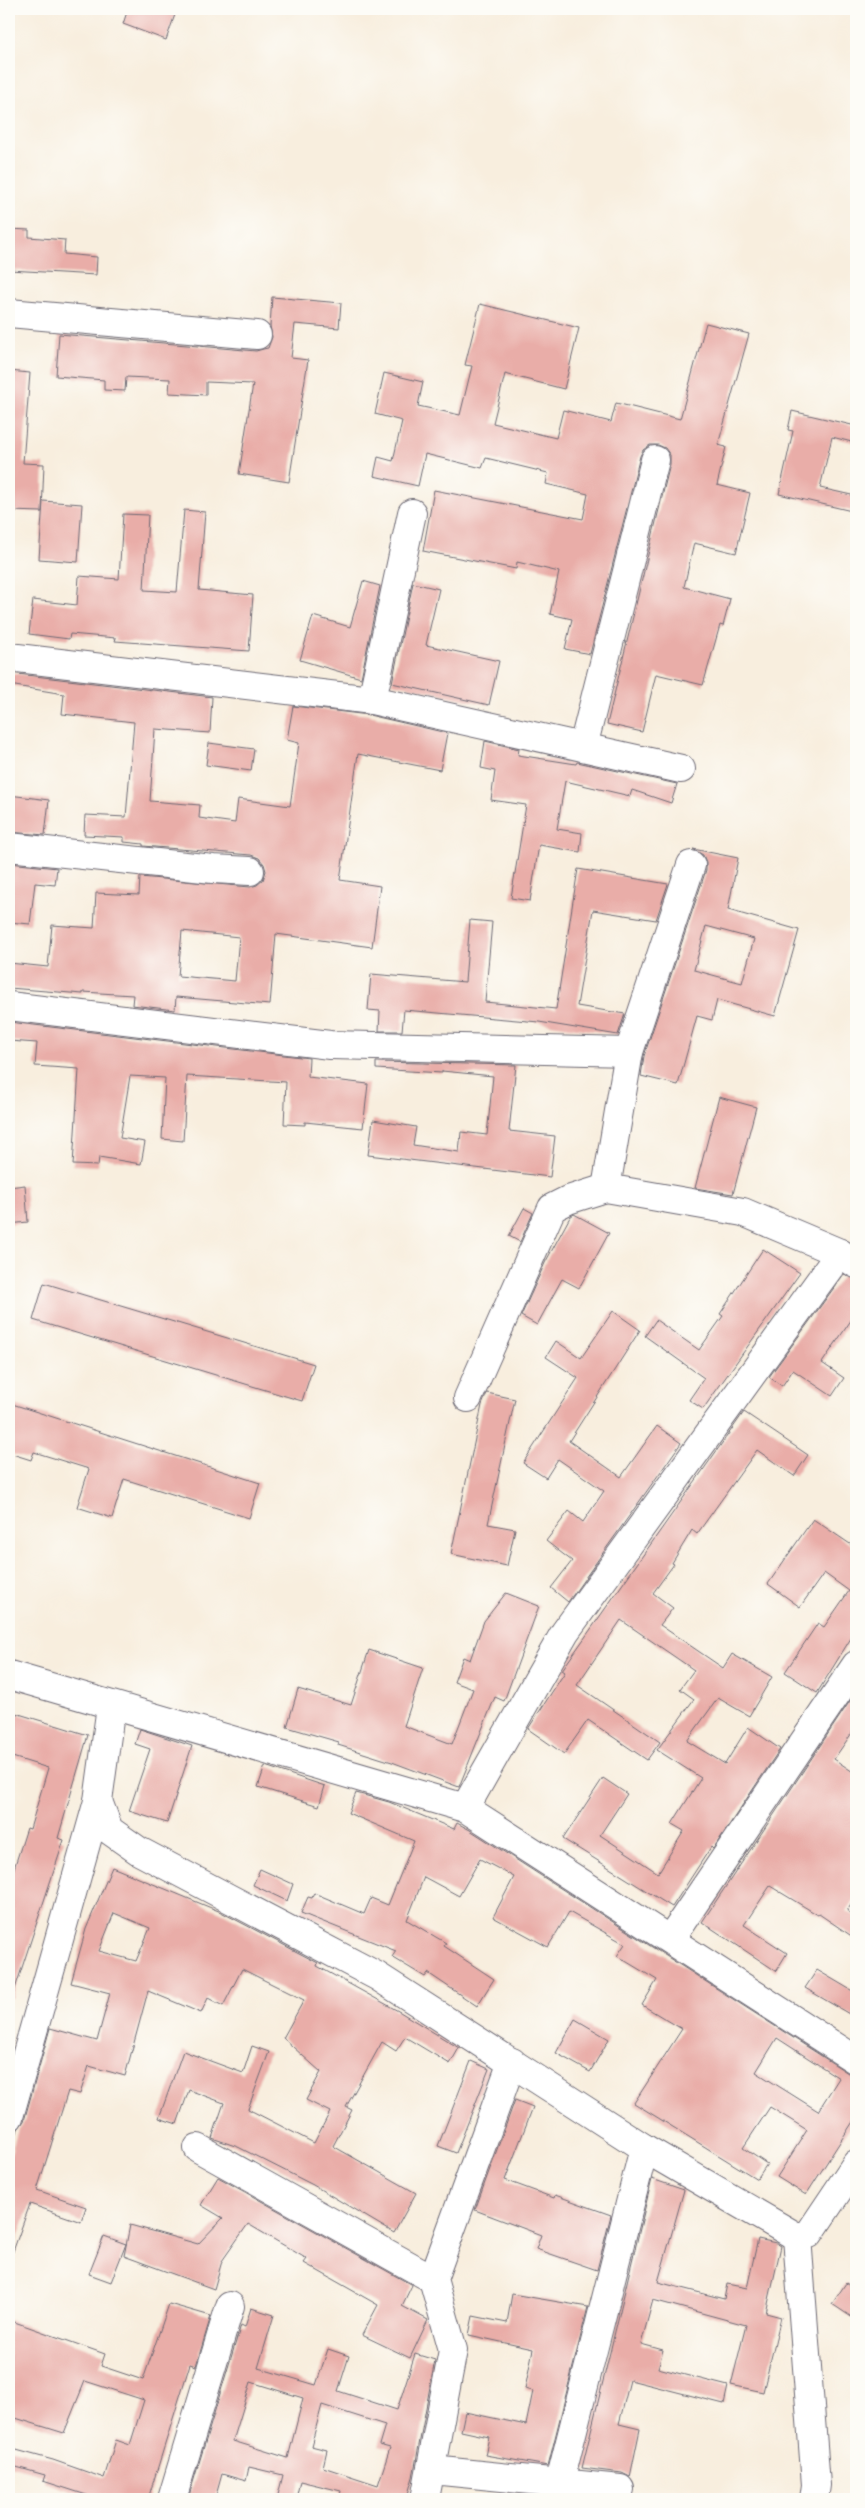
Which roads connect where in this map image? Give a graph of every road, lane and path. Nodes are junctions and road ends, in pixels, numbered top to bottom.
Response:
1 (9, 313) edge
2 (257, 335) dead end
3 (656, 460) dead end
4 (412, 513) dead end
5 (9, 657) edge
6 (372, 700) junction
7 (583, 747) junction
8 (681, 769) dead end
9 (9, 847) edge
10 (691, 866) dead end
11 (250, 871) dead end
12 (9, 1006) edge
13 (629, 1052) junction
14 (606, 1188) junction
15 (848, 1258) edge
16 (468, 1398) dead end
17 (856, 1665) edge
18 (9, 1675) edge
19 (112, 1706) junction
20 (98, 1801) junction
21 (466, 1808) junction
22 (670, 1939) junction
23 (856, 2060) edge
24 (512, 2062) junction
25 (9, 2117) edge
26 (198, 2148) dead end
27 (644, 2148) junction
28 (856, 2164) edge
29 (797, 2237) junction
30 (433, 2279) junction
31 (230, 2306) dead end
32 (432, 2470) junction
33 (559, 2484) junction
34 (620, 2489) dead end
35 (172, 2499) edge
36 (425, 2499) edge
37 (814, 2499) edge

1 - 2 street
3 - 7 street
4 - 6 street
5 - 6 street
6 - 7 street
7 - 8 street
9 - 11 street
10 - 13 street
12 - 13 street
13 - 14 street
14 - 15 street
14 - 16 street
15 - 21 street
17 - 22 street
18 - 19 street
19 - 20 street
19 - 21 street
20 - 24 street
20 - 25 street
21 - 22 street
22 - 23 street
24 - 27 street
24 - 30 street
26 - 30 street
27 - 29 street
27 - 33 street
28 - 29 street
29 - 37 street
30 - 32 street
31 - 35 street
32 - 33 street
32 - 36 street
33 - 34 street

